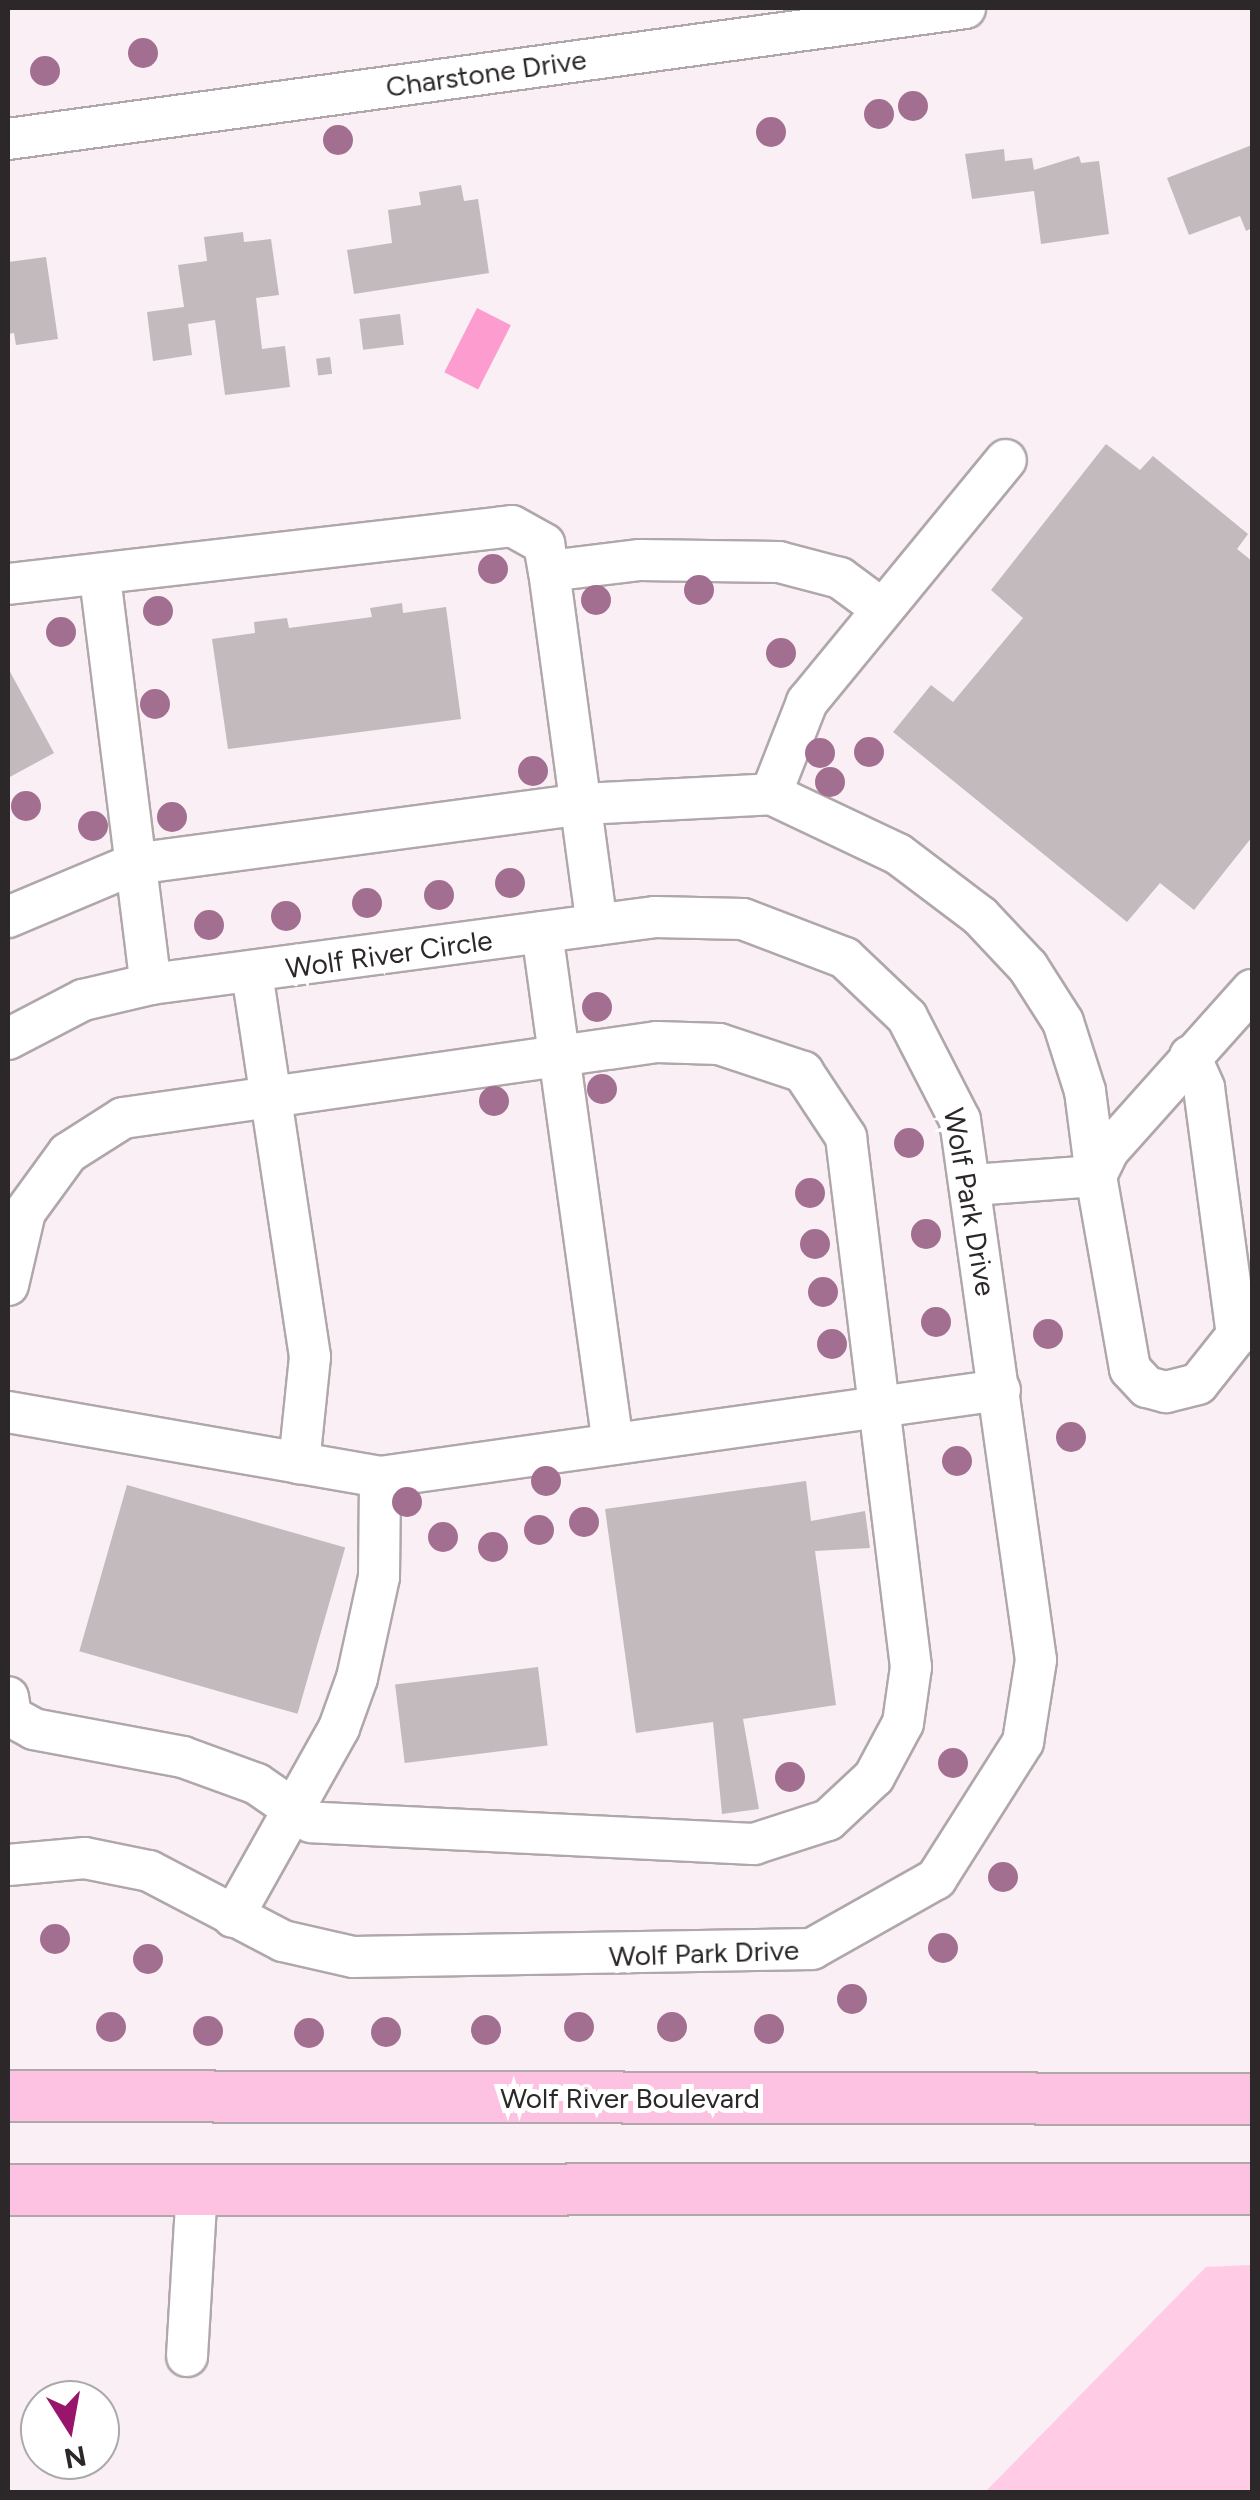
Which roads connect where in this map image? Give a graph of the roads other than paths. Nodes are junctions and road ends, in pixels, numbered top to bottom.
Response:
1 (966, 8) edge
2 (8, 139) edge
3 (1006, 460) dead end
4 (549, 571) junction
5 (100, 577) junction
6 (8, 584) edge
7 (878, 606) junction
8 (772, 794) junction
9 (583, 804) junction
10 (134, 864) junction
11 (8, 916) edge
12 (597, 925) junction
13 (780, 928) joint
14 (542, 932) junction
15 (252, 973) junction
16 (151, 984) junction
17 (1252, 990) edge
18 (8, 1039) edge
19 (558, 1053) junction
20 (1190, 1056) junction
21 (270, 1097) junction
22 (1096, 1176) junction
23 (972, 1185) junction
24 (8, 1285) edge
25 (1245, 1326) edge
26 (1000, 1390) junction
27 (880, 1407) junction
28 (8, 1412) edge
29 (614, 1444) junction
30 (300, 1463) junction
31 (380, 1477) junction
32 (8, 1697) edge
33 (295, 1810) junction
34 (8, 1865) edge
35 (233, 1917) junction
36 (8, 2096) edge
37 (1252, 2098) edge
38 (1252, 2189) edge
39 (8, 2190) edge
40 (197, 2190) junction
41 (187, 2356) dead end

1 - 2 street, Charstone Drive
3 - 7 street
4 - 5 street
4 - 7 street
4 - 9 street
5 - 6 street
5 - 10 street
7 - 8 street
8 - 9 street
8 - 22 street
9 - 10 street
9 - 12 street
10 - 11 street
10 - 16 street
12 - 13 street, Wolf River Circle
12 - 14 street, Wolf River Circle
13 - 23 street, Wolf Park Drive
14 - 15 street, Wolf River Circle
14 - 19 street
15 - 16 street, Wolf River Circle
15 - 21 street
16 - 18 street, Wolf River Circle
17 - 20 street
19 - 21 street
19 - 27 street
19 - 29 street
20 - 22 street
20 - 25 street
21 - 24 street
21 - 30 street
22 - 23 street
22 - 25 street
23 - 26 street, Wolf Park Drive
26 - 27 street
26 - 35 street, Wolf Park Drive
27 - 29 street
27 - 33 street
28 - 30 street
29 - 31 street
30 - 31 street
31 - 33 street
32 - 33 street
33 - 35 street
34 - 35 street, Wolf Park Drive
36 - 37 main road, Wolf River Boulevard
38 - 40 main road
39 - 40 main road
40 - 41 street

